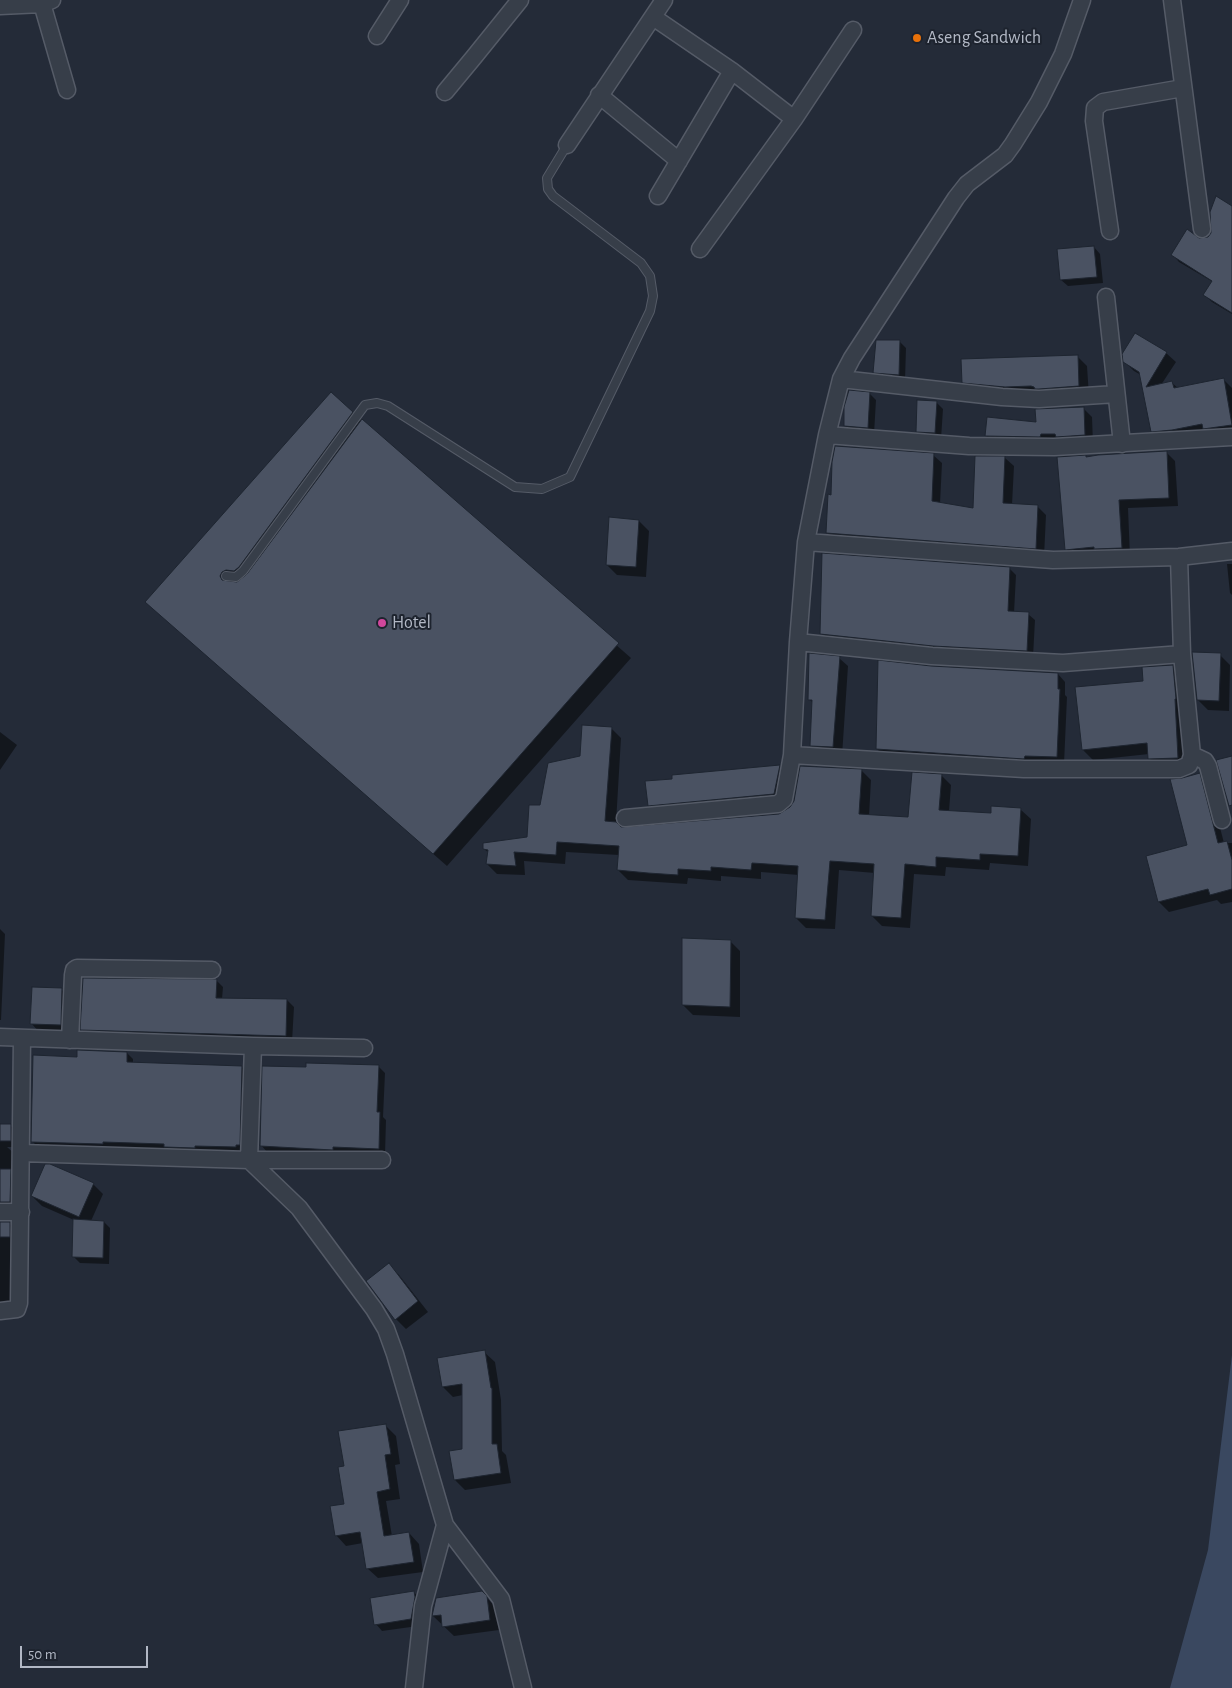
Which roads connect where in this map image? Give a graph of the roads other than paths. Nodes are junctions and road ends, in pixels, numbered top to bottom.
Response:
1 (400, 0) edge
2 (520, 0) edge
3 (664, 0) edge
4 (1082, 0) edge
5 (1172, 0) edge
6 (45, 1) edge
7 (0, 6) edge
8 (653, 17) junction
9 (853, 30) dead end
10 (377, 36) dead end
11 (732, 71) junction
12 (1183, 88) junction
13 (67, 90) dead end
14 (445, 92) dead end
15 (599, 95) junction
16 (794, 120) junction
17 (567, 145) joint
18 (678, 161) junction
19 (658, 196) dead end
20 (1202, 229) dead end
21 (1110, 231) dead end
22 (700, 249) dead end
23 (1106, 297) dead end
24 (841, 380) junction
25 (1116, 394) junction
26 (827, 435) junction
27 (1232, 436) edge
28 (1122, 444) junction
29 (806, 542) junction
30 (1232, 551) edge
31 (1178, 557) junction
32 (226, 576) dead end
33 (798, 642) junction
34 (1182, 654) junction
35 (792, 755) junction
36 (1192, 755) junction
37 (625, 818) dead end
38 (1222, 820) dead end
39 (212, 970) dead end
40 (0, 1037) edge
41 (22, 1038) junction
42 (70, 1040) junction
43 (253, 1046) junction
44 (364, 1048) dead end
45 (21, 1153) junction
46 (249, 1160) junction
47 (382, 1160) dead end
48 (0, 1212) edge
49 (20, 1212) junction
50 (0, 1311) edge
51 (446, 1524) junction
52 (414, 1688) edge
53 (522, 1688) edge

1 - 10 street
2 - 14 street
3 - 8 street
4 - 24 street
5 - 12 street
6 - 7 street
6 - 13 street
8 - 11 street
8 - 15 street
9 - 16 street
11 - 16 street
11 - 18 street
12 - 20 street
12 - 21 street
15 - 17 street
15 - 18 street
16 - 22 street
17 - 32 lane
18 - 19 street
23 - 25 street
24 - 25 street
24 - 26 street
25 - 28 street
26 - 28 street
26 - 29 street
27 - 28 street
29 - 31 street
29 - 33 street
30 - 31 street
31 - 34 street
33 - 34 street
33 - 35 street
34 - 36 street
35 - 36 street
35 - 37 street
36 - 38 street
39 - 42 street
40 - 41 street
41 - 42 street
41 - 45 street
42 - 43 street
43 - 44 street
43 - 46 street
45 - 46 street
45 - 49 street
46 - 47 street
46 - 51 street
48 - 49 street
49 - 50 street
51 - 52 street
51 - 53 street

